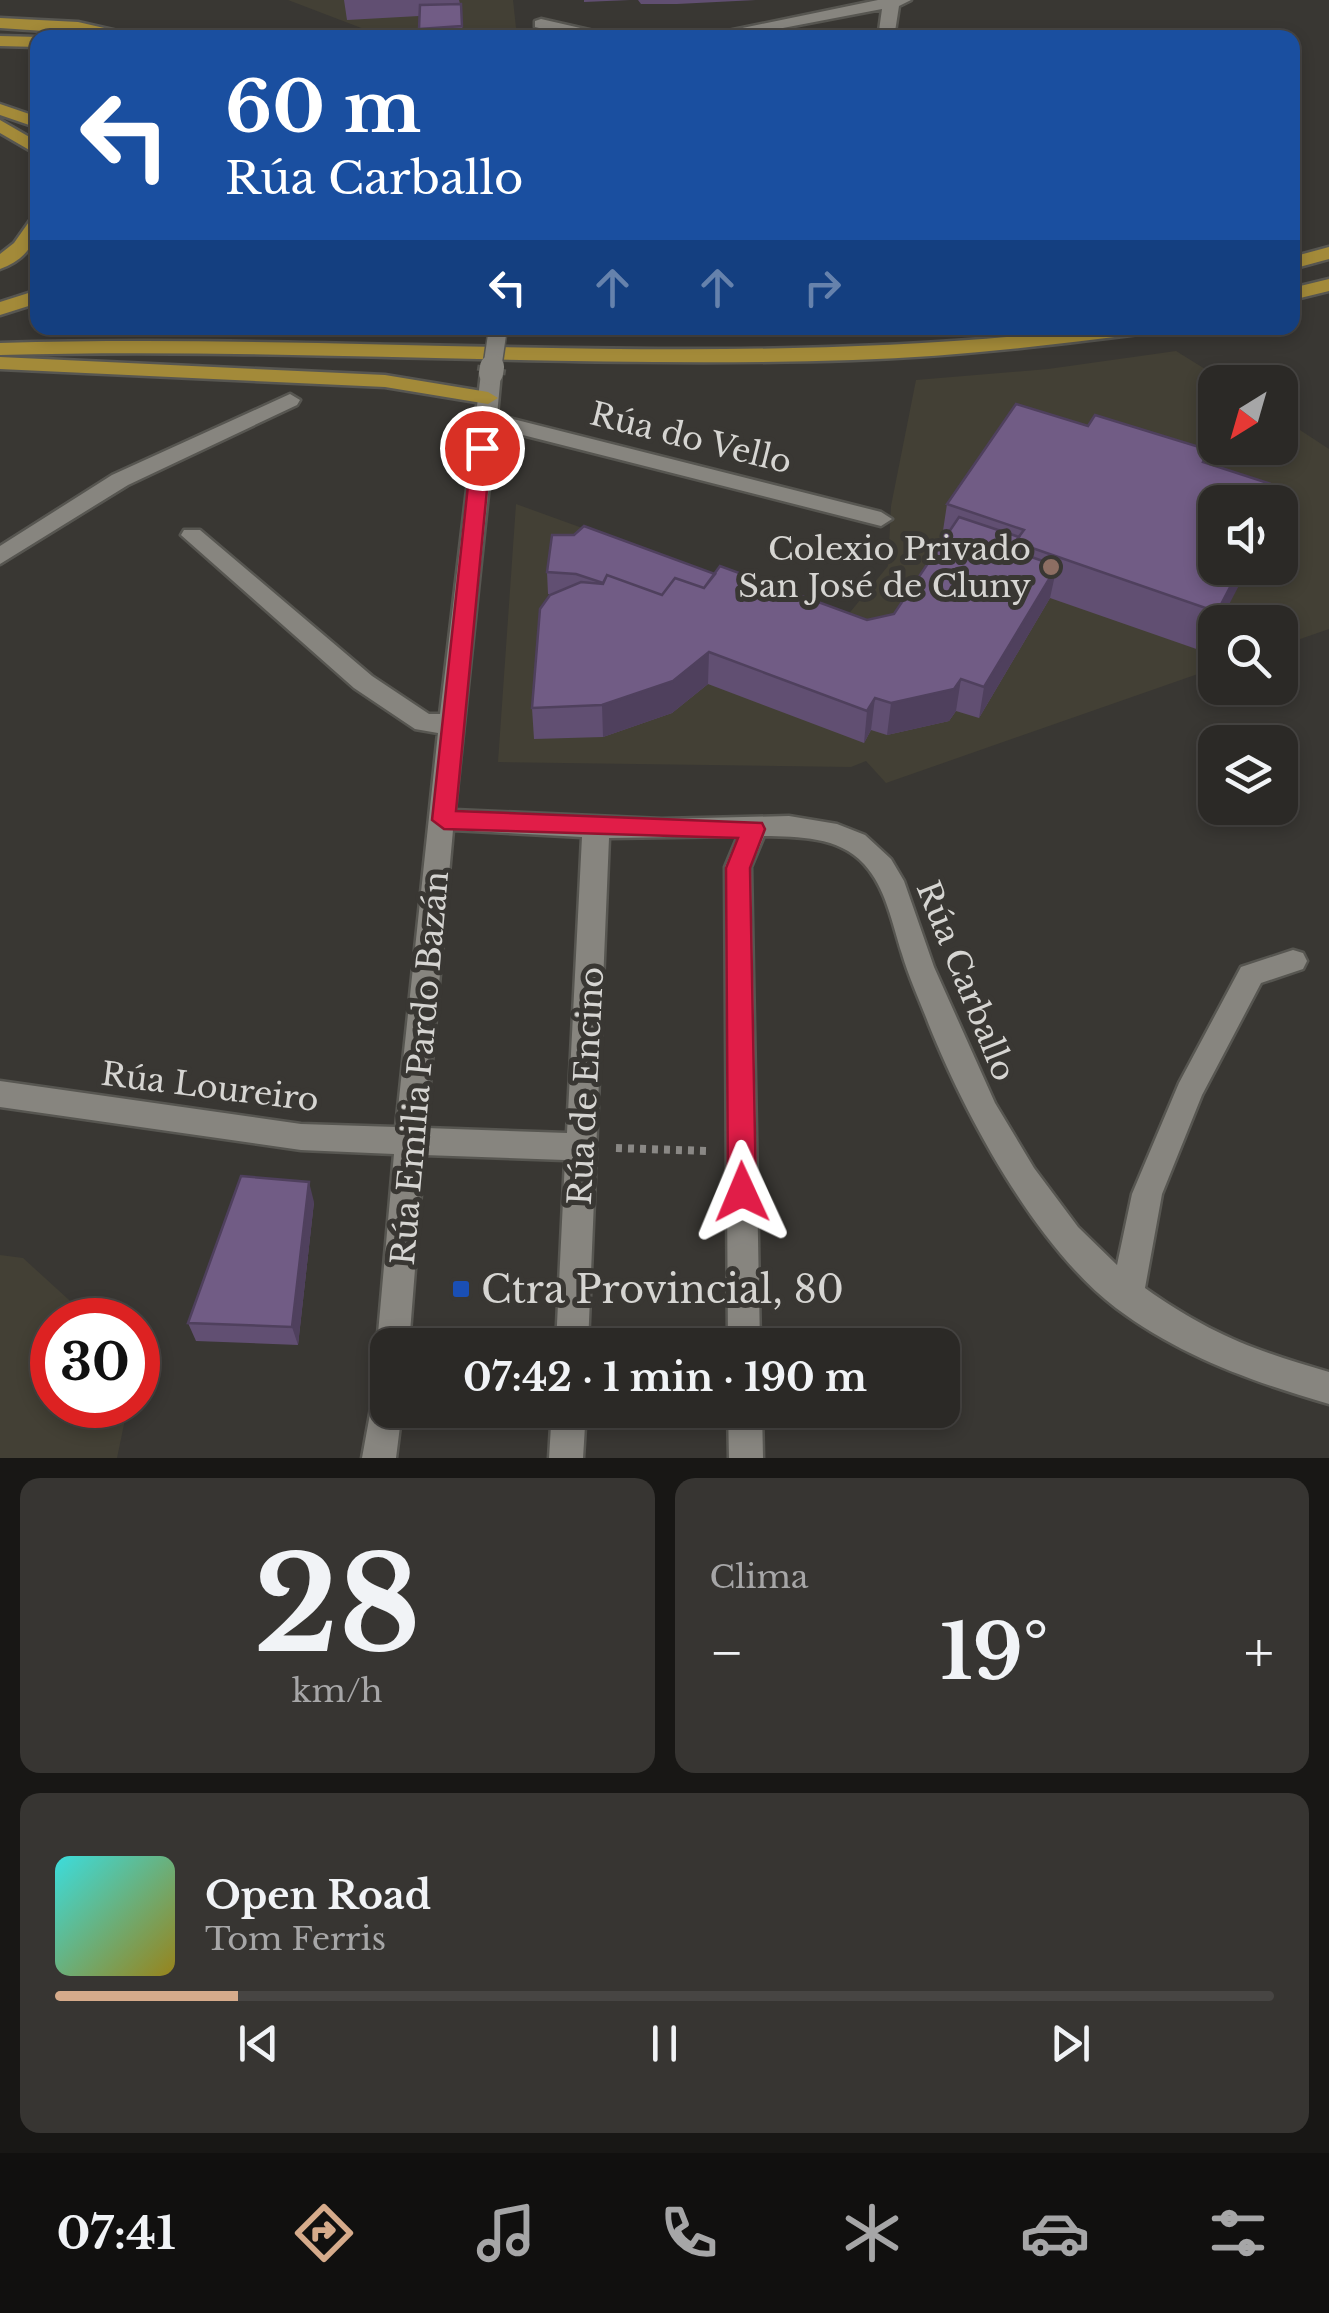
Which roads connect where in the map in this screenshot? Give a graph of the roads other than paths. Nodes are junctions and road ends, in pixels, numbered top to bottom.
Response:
1 (538, 0) edge
2 (897, 2) edge
3 (0, 23) edge
4 (95, 30) edge
5 (542, 30) edge
6 (745, 30) edge
7 (888, 30) edge
8 (0, 41) edge
9 (30, 42) edge
10 (0, 98) edge
11 (30, 104) edge
12 (0, 109) edge
13 (30, 120) edge
14 (0, 124) edge
15 (30, 145) edge
16 (30, 235) edge
17 (1329, 253) edge
18 (1300, 260) edge
19 (0, 263) edge
20 (1329, 286) edge
21 (1300, 292) edge
22 (30, 299) edge
23 (0, 309) edge
24 (497, 335) edge
25 (1088, 335) edge
26 (0, 349) edge
27 (0, 364) edge
28 (290, 400) dead end
29 (486, 408) junction
30 (881, 519) dead end
31 (192, 535) dead end
32 (0, 556) edge
33 (452, 724) junction
34 (444, 820) junction
35 (596, 827) junction
36 (754, 829) junction
37 (1292, 961) dead end
38 (0, 1094) edge
39 (411, 1140) junction
40 (584, 1147) junction
41 (1126, 1297) junction
42 (394, 1328) edge
43 (573, 1328) edge
44 (744, 1328) edge
45 (1329, 1388) edge
46 (384, 1428) edge
47 (568, 1428) edge
48 (745, 1428) edge
49 (380, 1458) edge
50 (566, 1458) edge
51 (746, 1458) edge

1 - 5 street
2 - 6 street
2 - 7 street
3 - 4 main road
8 - 9 main road
10 - 11 main road
12 - 13 main road
14 - 15 main road
16 - 19 main road
17 - 18 main road
20 - 21 main road
22 - 23 main road
24 - 29 street, Rúa Emilia Pardo Bazán, bridge
25 - 26 main road
27 - 29 main road
28 - 32 street
29 - 30 street, Rúa do Vello
29 - 33 street, Rúa Emilia Pardo Bazán
31 - 33 street
33 - 34 street, Rúa Emilia Pardo Bazán
34 - 35 street, Rúa Carballo
34 - 39 street, Rúa Emilia Pardo Bazán
35 - 36 street, Rúa Carballo
35 - 40 street, Rúa de Encino
36 - 41 street, Rúa Carballo
36 - 44 street
37 - 41 street
38 - 39 street, Rúa Loureiro
39 - 40 street, Rúa Loureiro
39 - 42 street, Rúa Emilia Pardo Bazán
40 - 43 street, Rúa de Encino
41 - 45 street, Rúa Carballo
46 - 49 street
47 - 50 street
48 - 51 street

